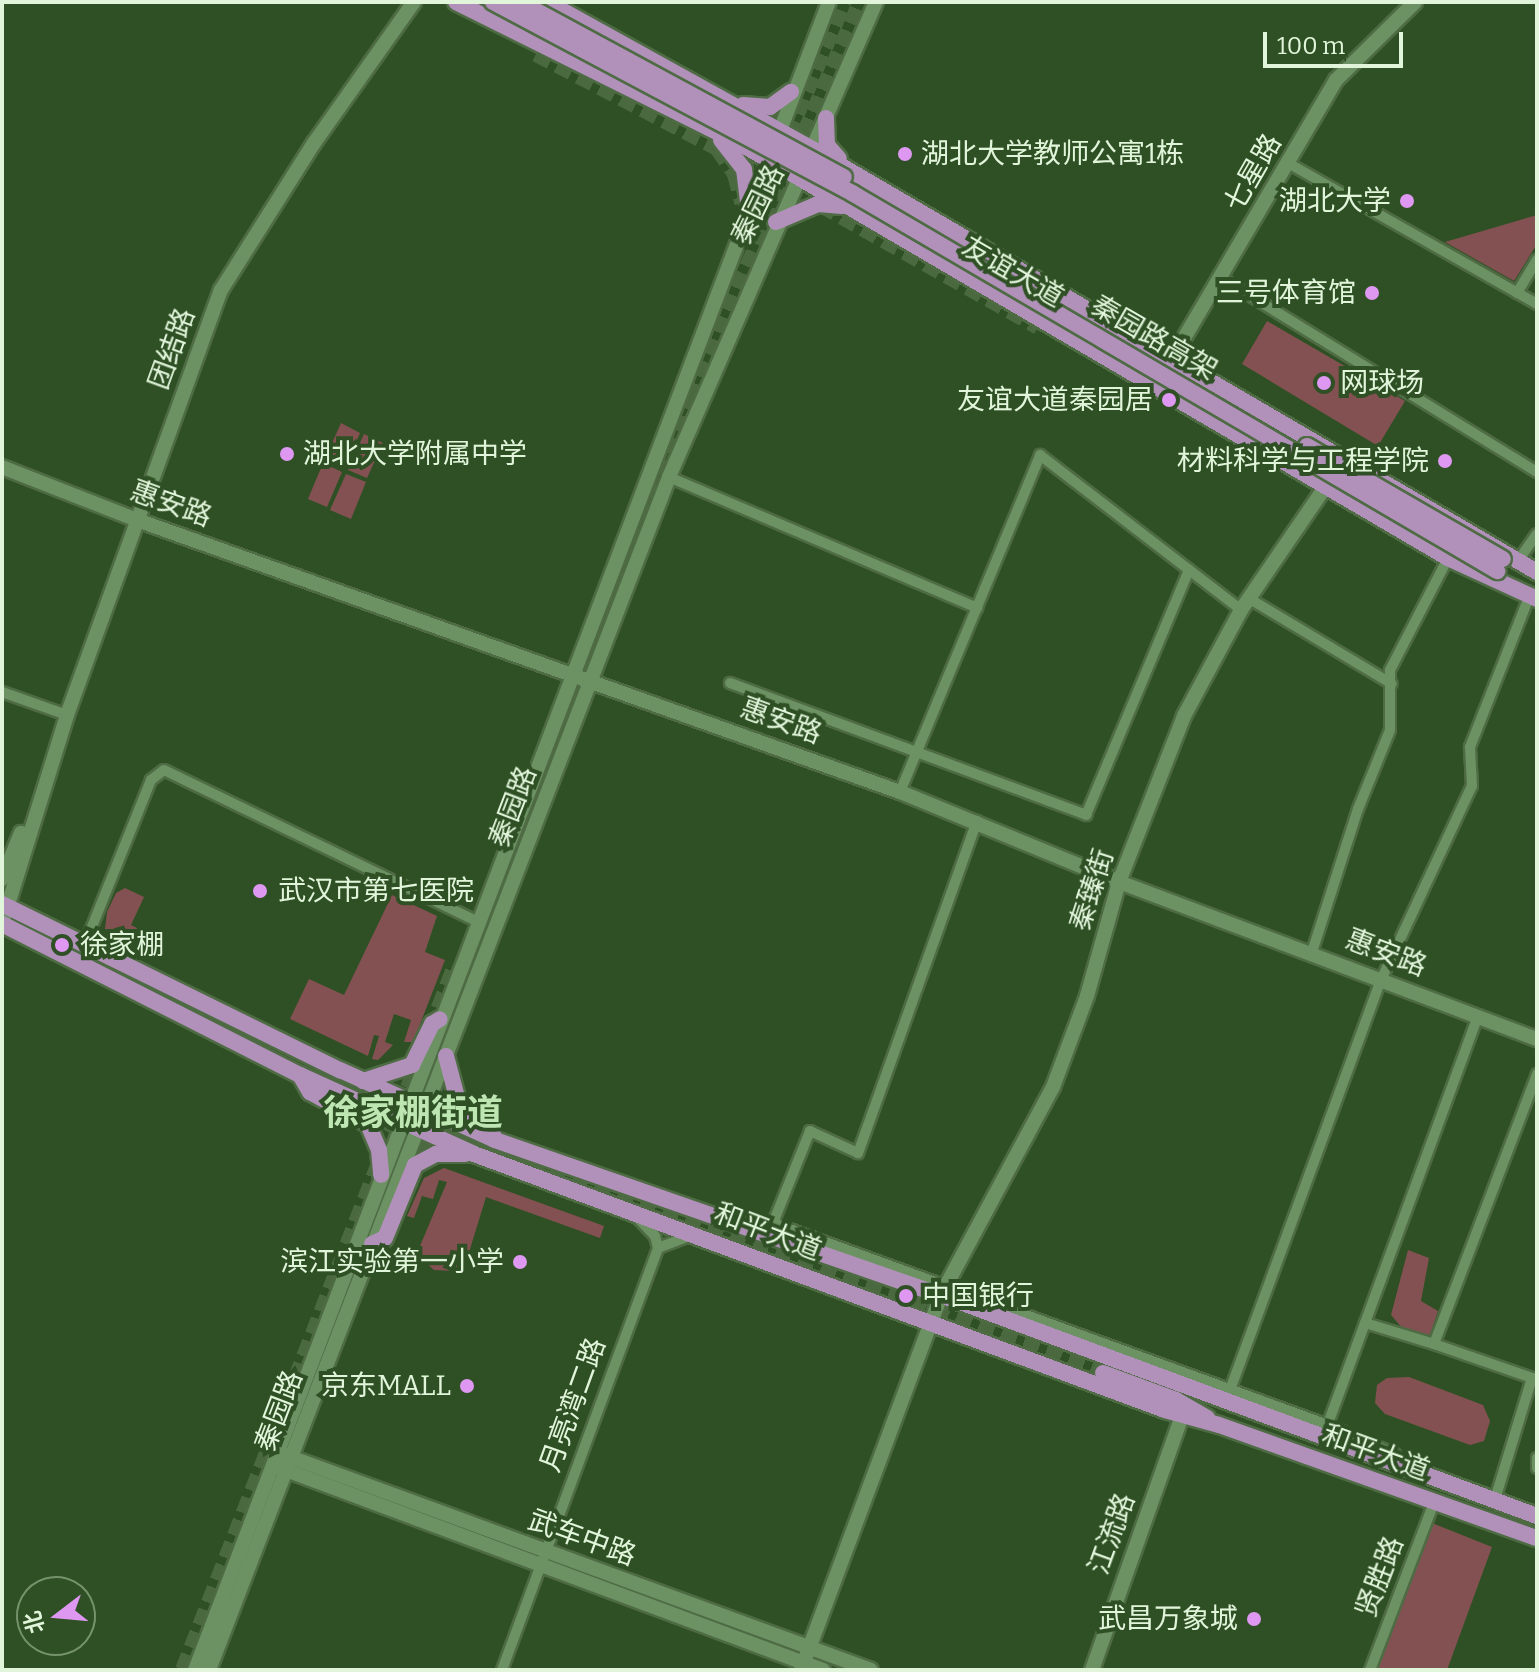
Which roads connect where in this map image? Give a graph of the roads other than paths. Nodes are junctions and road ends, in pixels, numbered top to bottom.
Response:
1 (414, 2) edge
2 (455, 2) edge
3 (493, 2) edge
4 (520, 2) edge
5 (547, 2) edge
6 (829, 2) edge
7 (876, 2) edge
8 (1415, 2) edge
9 (536, 54) tunnel mouth
10 (791, 92) junction
11 (727, 100) junction
12 (662, 103) junction
13 (826, 118) junction
14 (777, 129) junction
15 (814, 150) junction
16 (768, 154) junction
17 (1288, 163) junction
18 (858, 176) junction
19 (800, 178) junction
20 (749, 210) junction
21 (862, 214) junction
22 (776, 222) junction
23 (1537, 260) edge
24 (1223, 279) junction
25 (1517, 293) junction
26 (1537, 304) edge
27 (1054, 336) tunnel mouth
28 (1098, 352) junction
29 (1174, 358) junction
30 (1156, 386) junction
31 (2, 467) edge
32 (1537, 472) edge
33 (669, 477) junction
34 (1326, 486) junction
35 (137, 520) junction
36 (1537, 534) edge
37 (1448, 558) junction
38 (1506, 563) junction
39 (1189, 570) junction
40 (1537, 573) edge
41 (1533, 597) edge
42 (1245, 604) junction
43 (977, 608) junction
44 (572, 673) junction
45 (590, 679) junction
46 (730, 683) dead end
47 (1392, 684) junction
48 (2, 692) edge
49 (67, 715) junction
50 (918, 749) junction
51 (55, 752) junction
52 (900, 792) junction
53 (977, 821) junction
54 (2, 879) edge
55 (1119, 882) junction
56 (5, 905) edge
57 (477, 921) junction
58 (2, 924) edge
59 (85, 944) junction
60 (1312, 952) junction
61 (1381, 980) junction
62 (1478, 1015) junction
63 (440, 1019) junction
64 (1537, 1039) edge
65 (446, 1056) junction
66 (1537, 1074) edge
67 (300, 1075) junction
68 (363, 1081) junction
69 (409, 1103) junction
70 (426, 1110) junction
71 (410, 1125) junction
72 (495, 1140) junction
73 (474, 1154) junction
74 (381, 1175) junction
75 (626, 1207) junction
76 (701, 1235) junction
77 (372, 1244) junction
78 (658, 1248) junction
79 (943, 1290) junction
80 (930, 1322) junction
81 (1365, 1323) junction
82 (1434, 1344) junction
83 (1103, 1373) tunnel mouth
84 (1230, 1390) junction
85 (1182, 1416) junction
86 (1219, 1425) junction
87 (1325, 1432) junction
88 (1537, 1458) edge
89 (280, 1460) junction
90 (1537, 1468) edge
91 (1495, 1499) junction
92 (1434, 1502) junction
93 (1537, 1516) edge
94 (1537, 1538) edge
95 (542, 1558) junction
96 (809, 1647) junction
97 (802, 1666) edge
98 (214, 1669) edge
99 (195, 1670) edge
100 (502, 1670) edge
101 (823, 1670) edge
102 (871, 1670) edge
103 (1092, 1670) edge
104 (1370, 1670) edge

1 - 35 street, 团结路
2 - 9 main road
2 - 12 main road, 友谊大道
3 - 38 main road, 秦园路高架, bridge
4 - 38 main road, 秦园路高架, bridge
5 - 11 main road, 友谊大道
6 - 10 street, 秦园路
7 - 13 street, 秦园路
8 - 17 street, 七星路
10 - 11 main road
10 - 14 street, 秦园路
11 - 14 main road, 友谊大道
12 - 16 main road, 友谊大道
12 - 20 main road
13 - 15 street, 秦园路
13 - 18 main road
14 - 15 main road, 友谊大道
14 - 16 street, 秦园路
15 - 18 main road, 友谊大道
15 - 19 street, 秦园路
16 - 19 main road, 友谊大道
16 - 20 street, 秦园路
17 - 24 street, 七星路
17 - 25 street
18 - 29 main road, 友谊大道
19 - 21 main road, 友谊大道
19 - 22 street, 秦园路
20 - 44 street, 秦园路
21 - 22 main road
21 - 28 main road, 友谊大道
22 - 33 street, 秦园路
23 - 25 street
24 - 29 street, 七星路
24 - 32 street
25 - 26 street
27 - 28 main road
28 - 30 main road, 友谊大道
29 - 30 street, 七星路
29 - 38 main road, 友谊大道
30 - 34 main road, 友谊大道
31 - 35 street, 惠安路
33 - 43 street
33 - 45 street, 秦园路
34 - 37 main road, 友谊大道
34 - 42 street, 秦臻街
35 - 44 street, 惠安路
35 - 49 street, 团结路
36 - 38 street
37 - 41 main road, 友谊大道
37 - 47 street
38 - 40 main road, 秦园路高架
38 - 41 main road, 秦园路高架
39 - 42 street
39 - 43 street
39 - 50 street
41 - 61 street
42 - 47 street
42 - 55 street, 秦臻街
43 - 50 street
44 - 45 street, 惠安路
44 - 57 street, 秦园路
45 - 52 street, 惠安路
45 - 65 street, 秦园路
46 - 50 street
47 - 60 street
48 - 49 street
49 - 51 street, 团结路
50 - 52 street
51 - 54 street, 团结路
51 - 56 street, 团结路
52 - 53 street, 惠安路
53 - 55 street, 惠安路
53 - 79 street
55 - 60 street, 惠安路
55 - 79 street, 秦臻街
56 - 58 street, 团结路
56 - 59 main road, 和平大道
57 - 59 street
57 - 63 street, 秦园路
58 - 67 main road, 和平大道
59 - 68 main road, 和平大道
60 - 61 street, 惠安路
61 - 62 street, 惠安路
61 - 84 street
62 - 64 street, 惠安路
62 - 81 street
63 - 68 main road
63 - 69 street, 秦园路
65 - 70 street, 秦园路
65 - 72 main road
66 - 82 street
67 - 71 main road, 和平大道
67 - 74 main road
68 - 69 main road, 和平大道
69 - 70 main road, 和平大道
69 - 71 street, 秦园路
70 - 71 street, 秦园路
70 - 72 main road, 和平大道
71 - 73 main road, 和平大道
71 - 74 street, 秦园路
71 - 77 street, 秦园路
72 - 79 main road, 和平大道
73 - 75 main road, 和平大道
73 - 77 main road
74 - 89 street, 秦园路
75 - 76 main road, 和平大道
75 - 78 street
76 - 78 street
76 - 80 main road, 和平大道
77 - 89 street, 秦园路
78 - 95 street, 月亮湾二路
79 - 80 street, 秦臻街
79 - 84 street
79 - 87 main road, 和平大道
80 - 85 main road, 和平大道
80 - 96 street, 秦臻街
81 - 82 street
81 - 87 street
82 - 91 street
83 - 86 main road
84 - 87 street
85 - 86 main road, 和平大道
85 - 103 street, 江流路
86 - 92 main road, 和平大道
87 - 91 main road, 和平大道
88 - 90 street
89 - 95 street, 武车中路
89 - 98 street, 秦园路
89 - 99 street, 秦园路
91 - 93 main road, 和平大道
92 - 94 main road, 和平大道
92 - 104 street, 贤胜路
95 - 96 street, 武车中路
95 - 97 street, 武车中路
95 - 100 street, 月亮湾二路
96 - 97 street, 秦臻街
96 - 102 street, 武车中路
97 - 101 street, 武车中路

